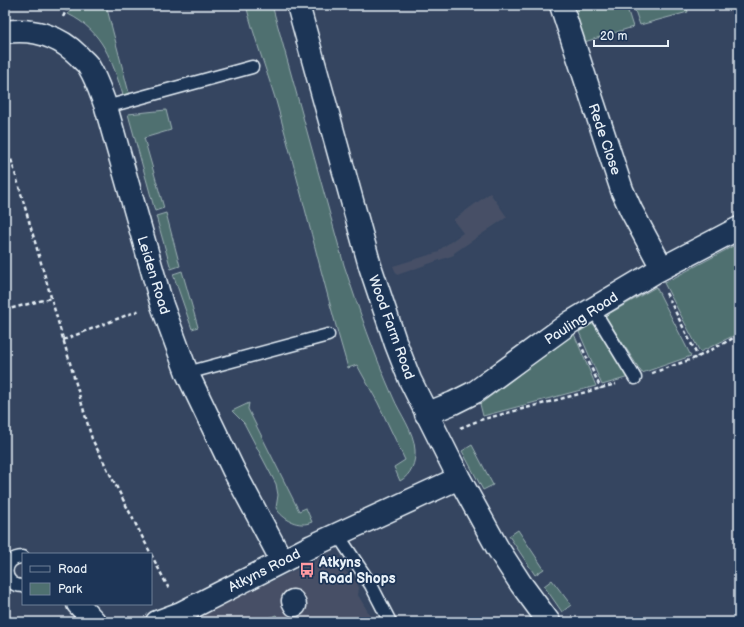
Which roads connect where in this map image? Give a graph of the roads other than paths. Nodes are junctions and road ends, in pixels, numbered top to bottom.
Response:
1 (298, 5) edge
2 (561, 5) edge
3 (5, 32) edge
4 (252, 67) dead end
5 (106, 107) junction
6 (739, 228) edge
7 (658, 270) junction
8 (593, 309) junction
9 (328, 334) dead end
10 (187, 373) junction
11 (635, 378) road end
12 (426, 414) junction
13 (459, 478) junction
14 (338, 535) junction
15 (22, 557) edge
16 (282, 561) junction
17 (22, 586) edge
18 (79, 605) edge
19 (94, 622) edge
20 (157, 622) edge
21 (390, 622) edge
22 (549, 622) edge

1 - 12 street, Wood Farm Road
2 - 7 street, Rede Close
3 - 5 street, Leiden Road
4 - 5 lane
5 - 10 street, Leiden Road
6 - 7 street, Pauling Road
7 - 8 street, Pauling Road
8 - 11 lane
8 - 12 street, Pauling Road
9 - 10 lane
10 - 16 street, Leiden Road
12 - 13 street, Wood Farm Road
13 - 14 street, Atkyns Road
13 - 22 street, Wood Farm Road
14 - 16 street, Atkyns Road
14 - 21 lane
15 - 17 lane
16 - 20 street, Atkyns Road
18 - 19 street

